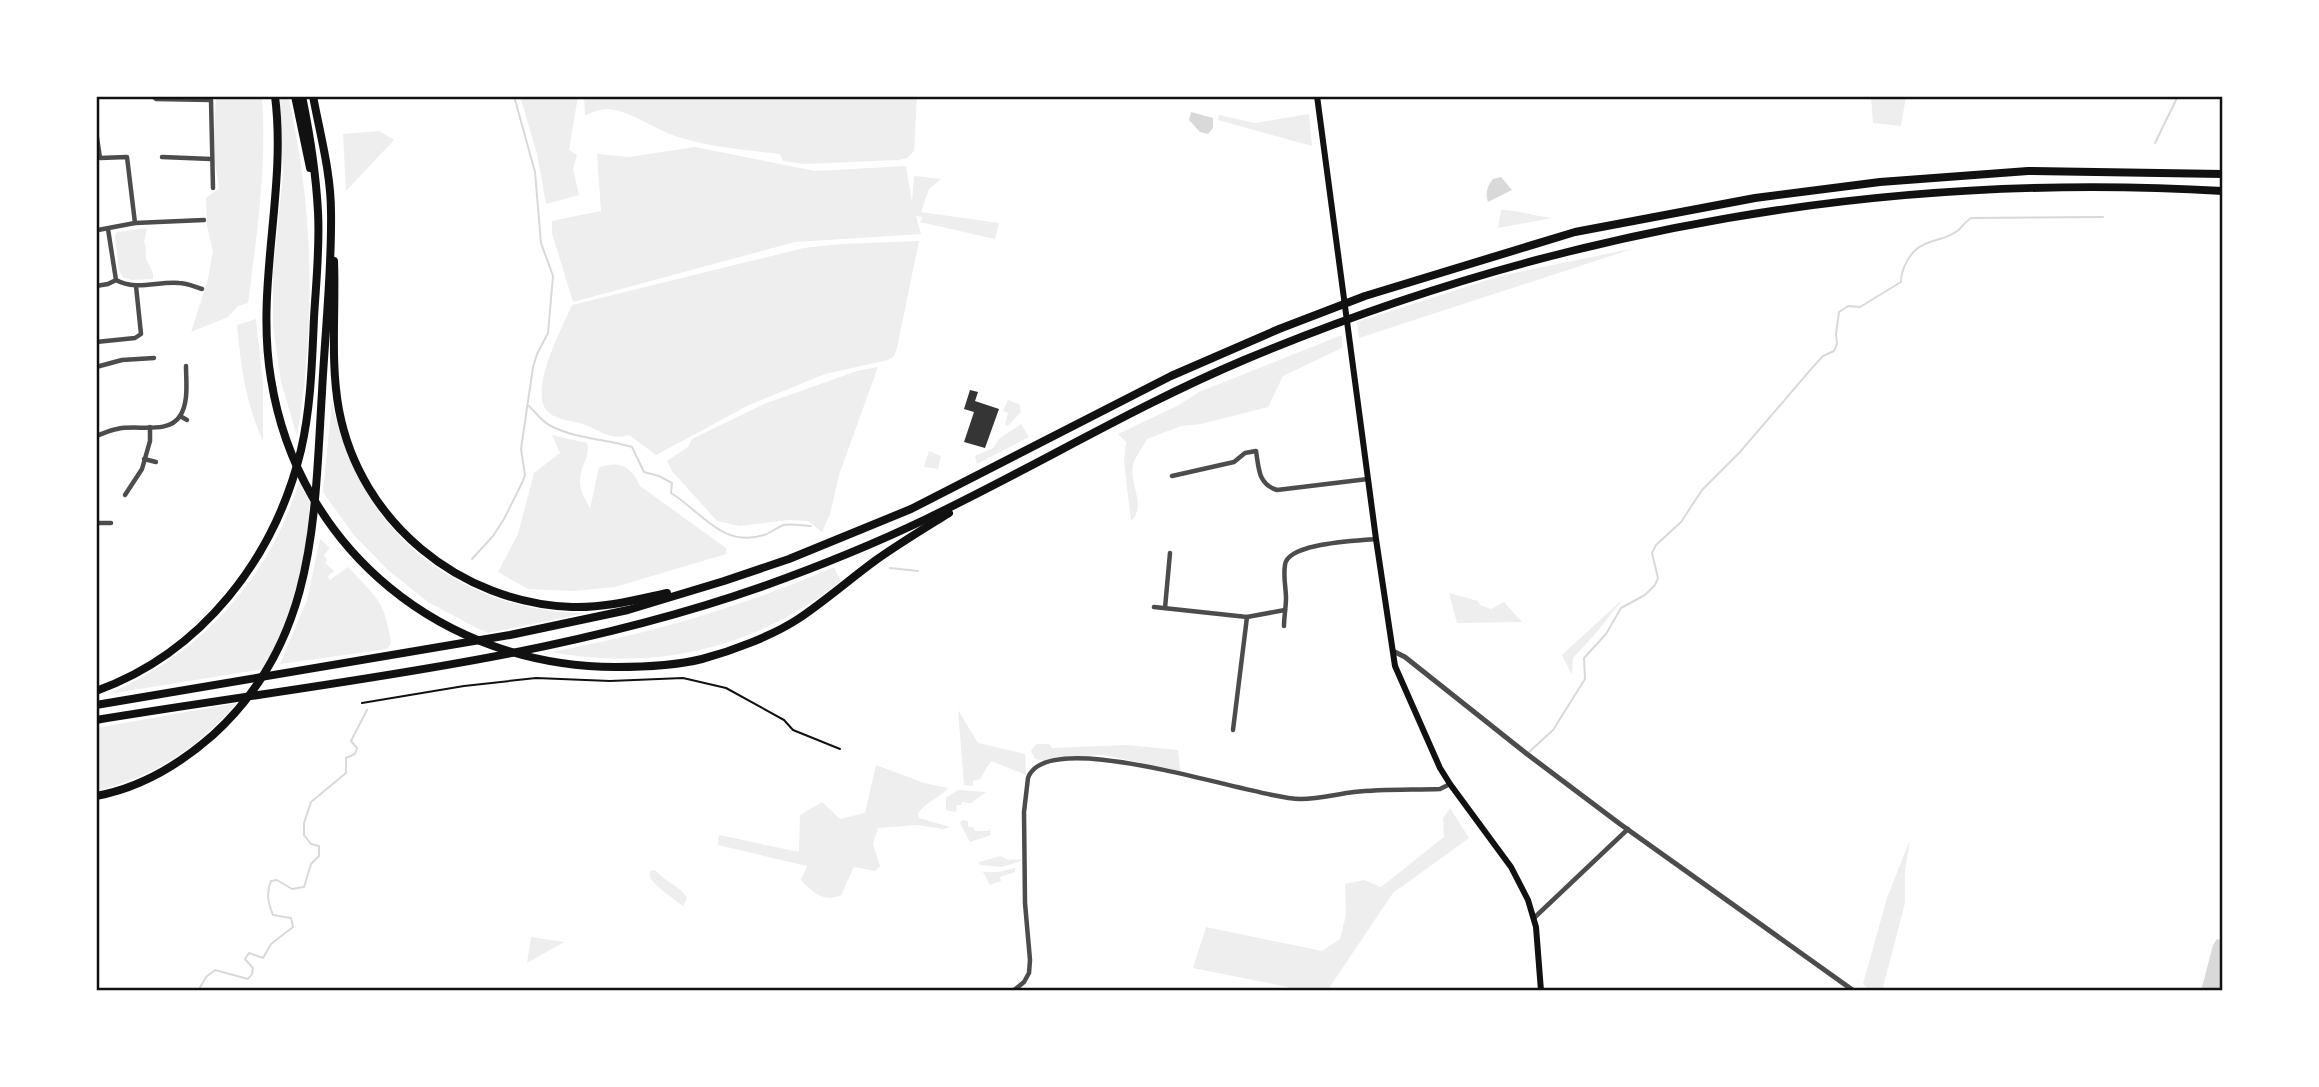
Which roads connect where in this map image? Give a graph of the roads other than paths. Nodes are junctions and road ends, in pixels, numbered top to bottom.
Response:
1 (153, 96) edge
2 (275, 96) edge
3 (295, 96) edge
4 (302, 96) edge
5 (313, 96) edge
6 (1317, 96) edge
7 (211, 98) edge
8 (96, 131) edge
9 (162, 157) dead end
10 (211, 159) junction
11 (2223, 174) edge
12 (213, 188) dead end
13 (2223, 191) edge
14 (318, 209) junction
15 (331, 209) junction
16 (204, 220) dead end
17 (135, 223) junction
18 (108, 229) junction
19 (98, 230) dead end
20 (116, 280) junction
21 (96, 286) edge
22 (136, 286) junction
23 (202, 289) dead end
24 (96, 342) edge
25 (153, 358) dead end
26 (186, 366) dead end
27 (96, 368) edge
28 (180, 416) junction
29 (187, 420) dead end
30 (150, 427) junction
31 (96, 436) edge
32 (144, 459) junction
33 (156, 462) dead end
34 (1021, 471) junction
35 (1172, 476) dead end
36 (1369, 479) junction
37 (125, 495) dead end
38 (96, 523) edge
39 (111, 523) dead end
40 (1376, 539) junction
41 (1170, 553) dead end
42 (724, 581) junction
43 (1154, 607) dead end
44 (1165, 608) junction
45 (1285, 610) junction
46 (1247, 617) junction
47 (1284, 626) dead end
48 (1393, 651) junction
49 (96, 691) edge
50 (96, 705) edge
51 (96, 720) edge
52 (1233, 730) dead end
53 (1450, 784) junction
54 (96, 796) edge
55 (1628, 830) junction
56 (1534, 919) junction
57 (1013, 991) edge
58 (1541, 991) edge
59 (1854, 991) edge

1 - 7 street
2 - 34 highway
3 - 14 highway
4 - 14 highway
5 - 15 highway
6 - 36 main road
7 - 10 street
8 - 17 street
9 - 10 street
10 - 12 street
11 - 42 highway
13 - 34 highway
14 - 49 highway
15 - 42 highway
15 - 54 highway
16 - 17 street
17 - 18 street
18 - 19 street
18 - 20 street
20 - 21 street
20 - 22 street
22 - 23 street
22 - 24 street
25 - 27 street
26 - 28 street
28 - 29 street
28 - 30 street
30 - 31 street
30 - 32 street
32 - 33 street
32 - 37 street
34 - 51 highway
35 - 36 street
36 - 40 main road
38 - 39 street
40 - 45 street
40 - 48 main road
41 - 44 street
42 - 50 highway
43 - 44 street
44 - 46 street
45 - 46 street
45 - 47 street
46 - 52 street
48 - 53 main road
48 - 55 street
53 - 56 main road
53 - 57 street
55 - 56 street
55 - 59 street
56 - 58 main road

